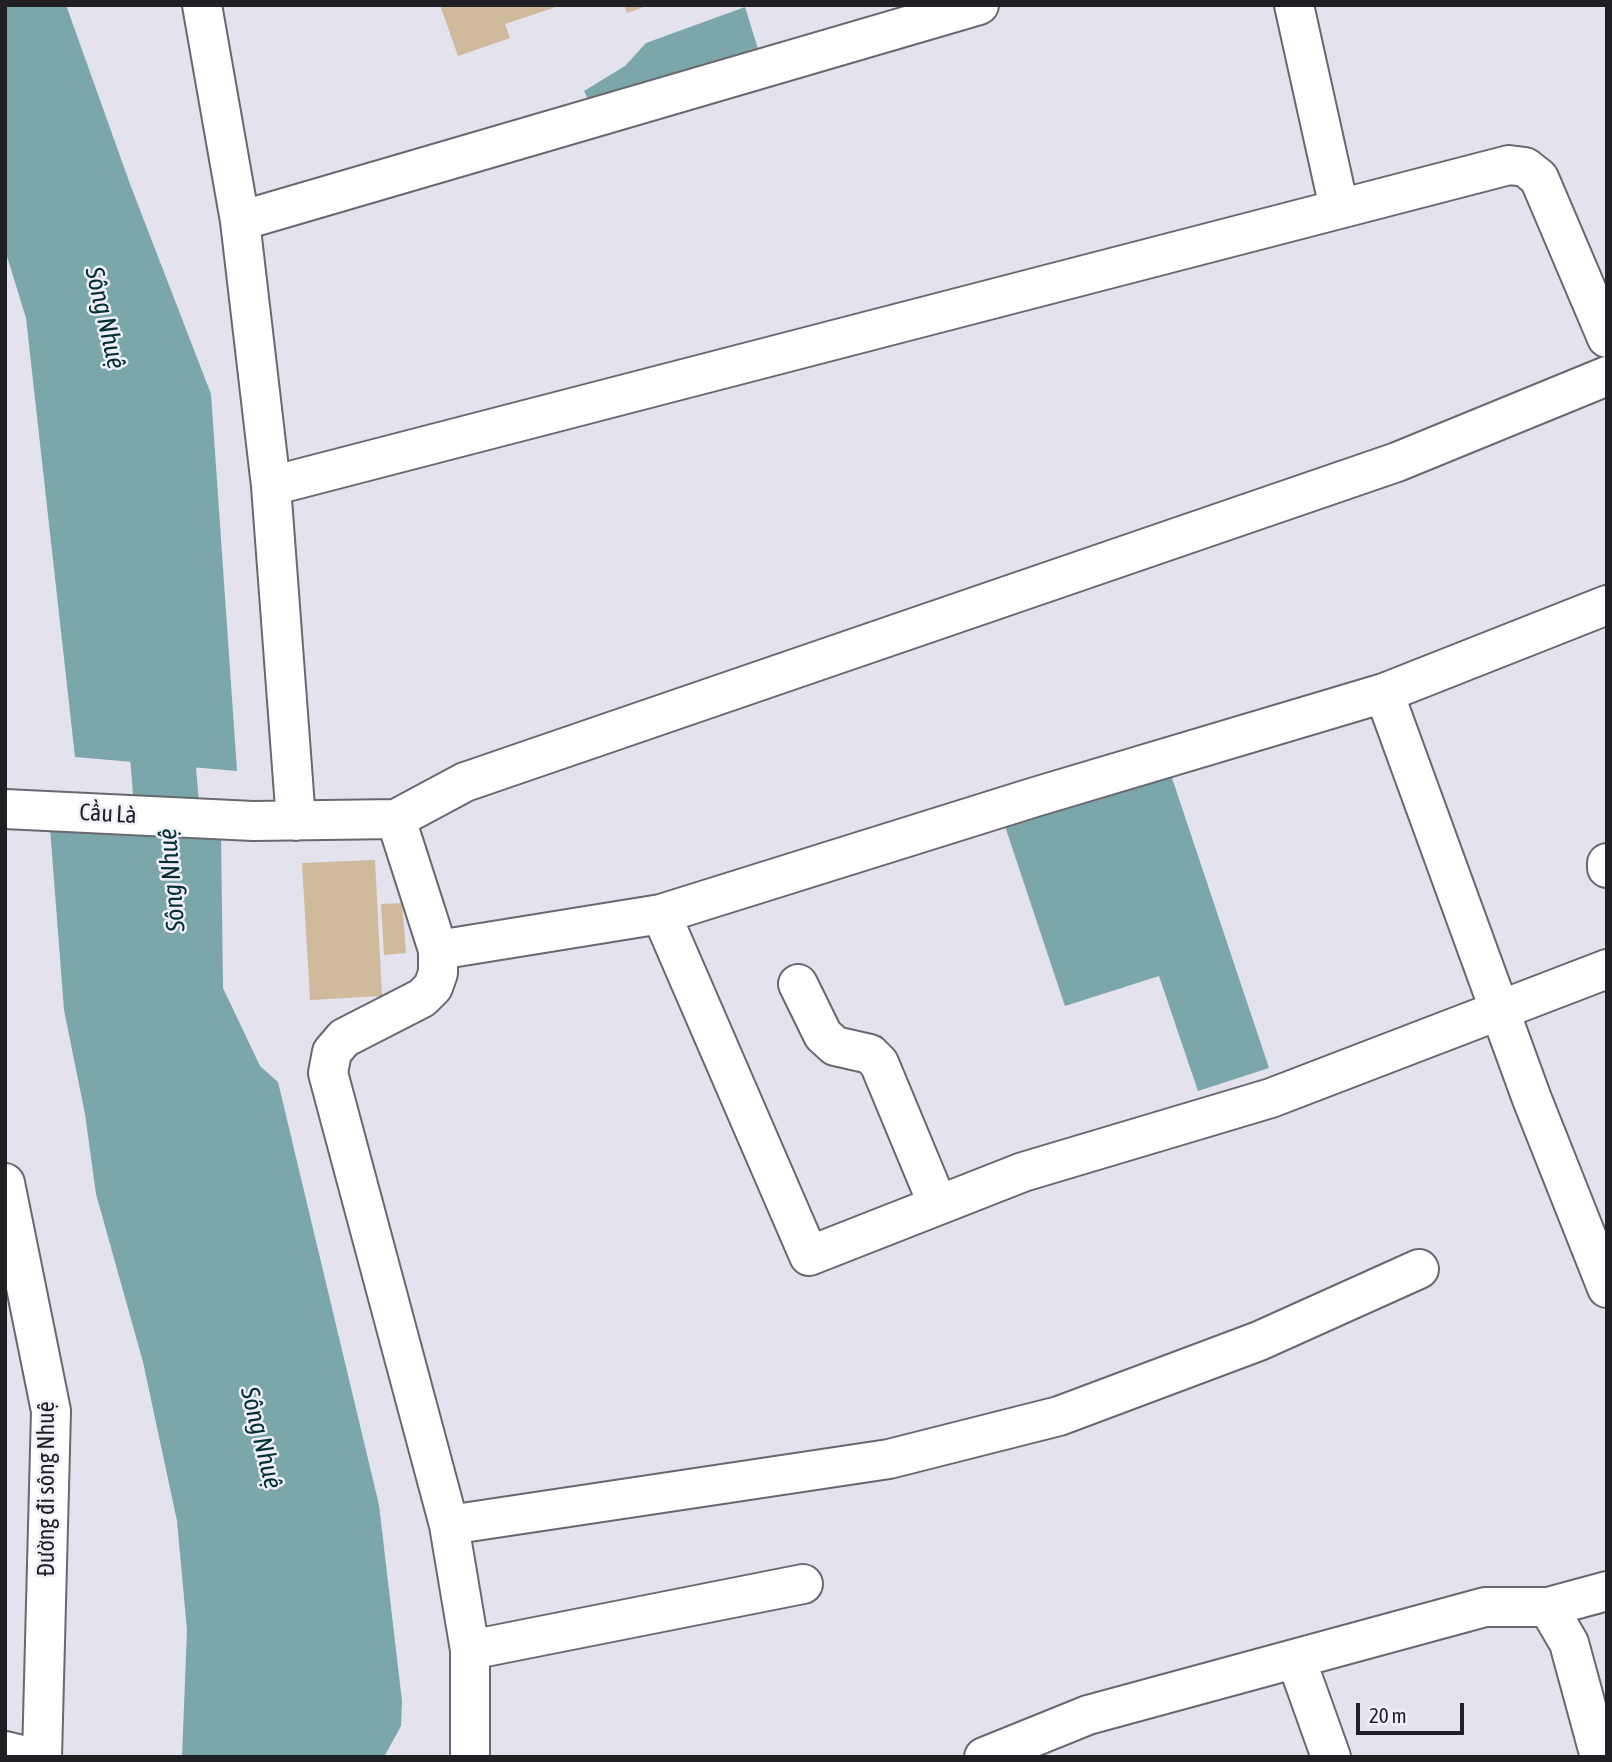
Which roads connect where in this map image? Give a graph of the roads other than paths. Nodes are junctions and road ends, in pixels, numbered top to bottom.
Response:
1 (202, 5) edge
2 (979, 5) edge
3 (1294, 5) edge
4 (1339, 208) junction
5 (240, 221) junction
6 (1607, 338) edge
7 (1607, 376) edge
8 (271, 486) junction
9 (1607, 605) edge
10 (1384, 693) junction
11 (5, 808) edge
12 (396, 818) junction
13 (296, 821) junction
14 (661, 914) junction
15 (438, 950) junction
16 (1607, 969) edge
17 (798, 984) dead end
18 (1499, 1010) junction
19 (5, 1182) edge
20 (938, 1205) junction
21 (1595, 1227) edge
22 (1419, 1269) dead end
23 (1607, 1288) edge
24 (449, 1525) junction
25 (803, 1584) dead end
26 (1607, 1591) edge
27 (1548, 1606) junction
28 (470, 1650) junction
29 (1296, 1659) junction
30 (5, 1752) edge
31 (30, 1757) edge
32 (41, 1757) edge
33 (470, 1757) edge
34 (984, 1757) edge
35 (1331, 1757) edge
36 (1600, 1757) edge

1 - 5 street
2 - 5 street
3 - 4 street
4 - 6 street
4 - 8 street
5 - 8 street
7 - 12 street
8 - 13 street
9 - 10 street
10 - 14 street
10 - 18 street
11 - 13 street, Cầu Là
12 - 13 street, Cầu Là
12 - 15 street
14 - 15 street
14 - 20 street
15 - 24 street
16 - 18 street
17 - 20 street
18 - 20 street
18 - 21 street
19 - 32 street, Đường đi sông Nhuệ
21 - 23 street
22 - 24 street
24 - 28 street
25 - 28 street
26 - 27 street
27 - 29 street
27 - 36 street
28 - 33 street
29 - 34 street
29 - 35 street
30 - 31 street

